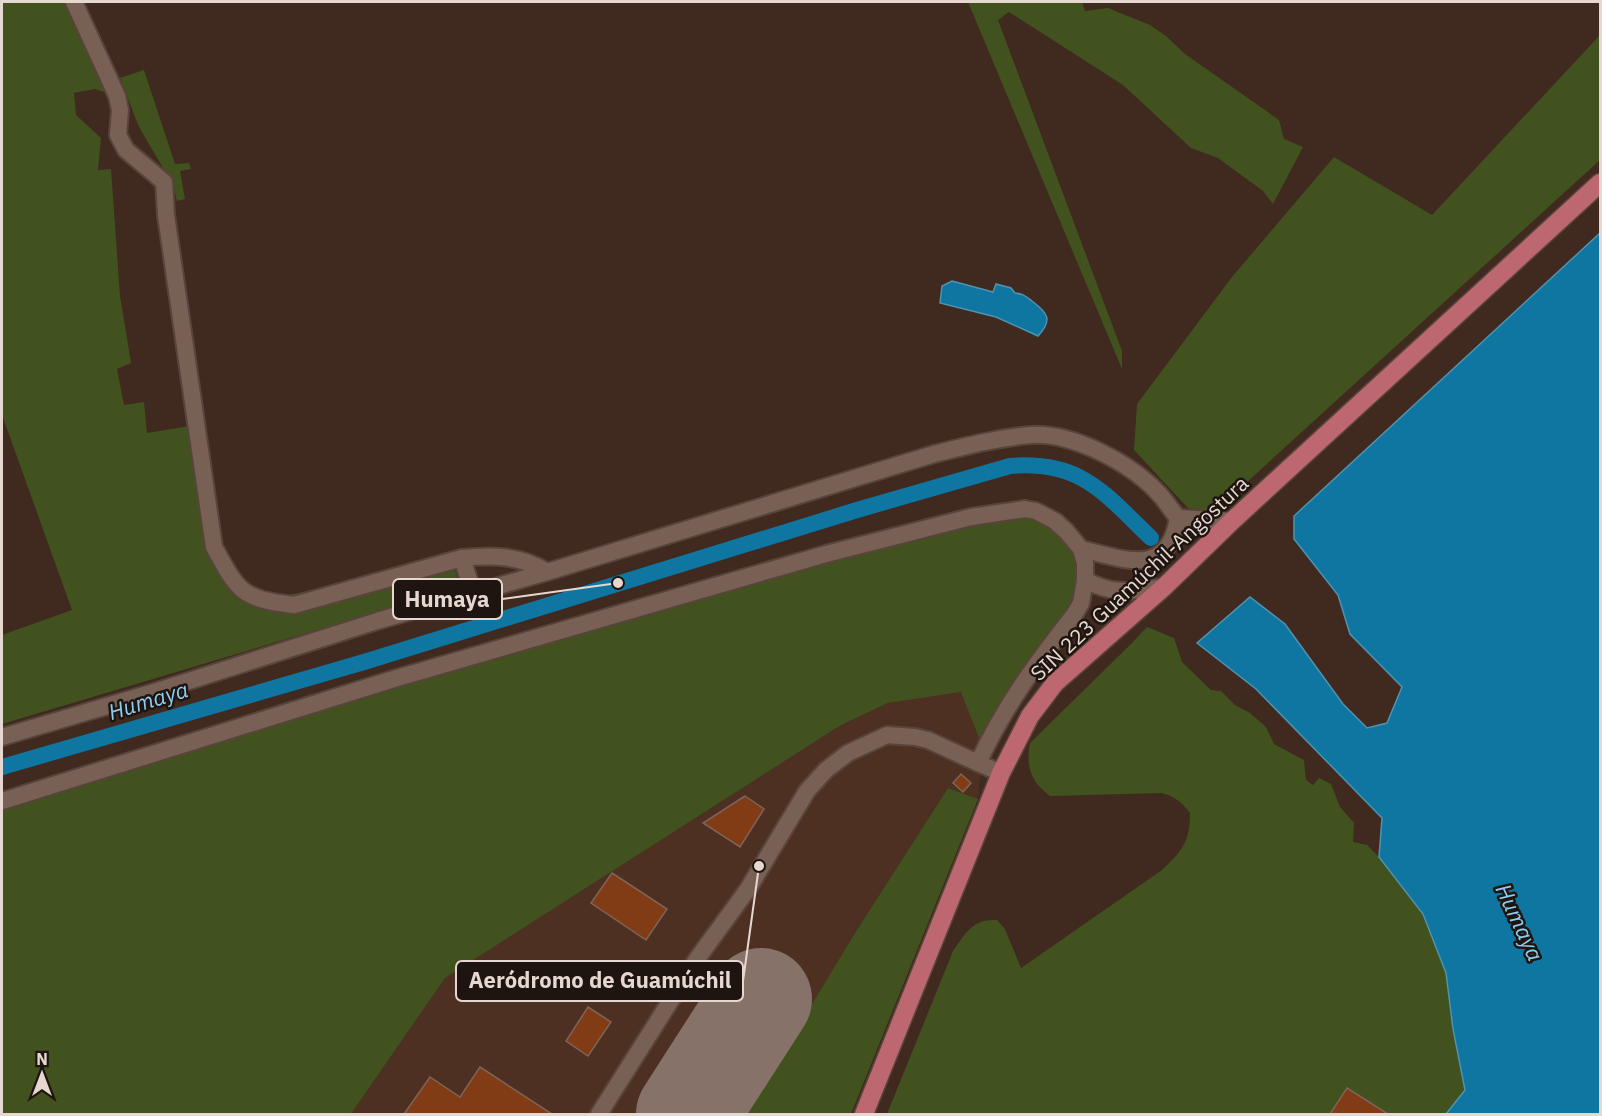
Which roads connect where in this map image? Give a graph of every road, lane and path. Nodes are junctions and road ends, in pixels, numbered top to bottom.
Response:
1 (74, 2) edge
2 (1600, 183) edge
3 (1178, 518) junction
4 (1232, 521) junction
5 (1081, 549) junction
6 (462, 558) junction
7 (547, 572) junction
8 (1086, 580) junction
9 (1164, 587) junction
10 (473, 593) junction
11 (2, 737) edge
12 (978, 763) junction
13 (1001, 773) junction
14 (2, 801) edge
15 (599, 1114) edge
16 (864, 1114) edge

1 - 6 street
2 - 4 main road, SIN 223 Guamúchil-Angostura
3 - 4 street
3 - 5 street
3 - 7 street
4 - 9 main road, SIN 223 Guamúchil-Angostura
5 - 8 street
5 - 14 street
6 - 7 street
6 - 10 street
7 - 10 street
8 - 9 street
8 - 12 street
9 - 13 main road, SIN 223 Guamúchil-Angostura
10 - 11 street
12 - 13 street
12 - 15 street
13 - 16 main road, SIN 223 Guamúchil-Angostura

